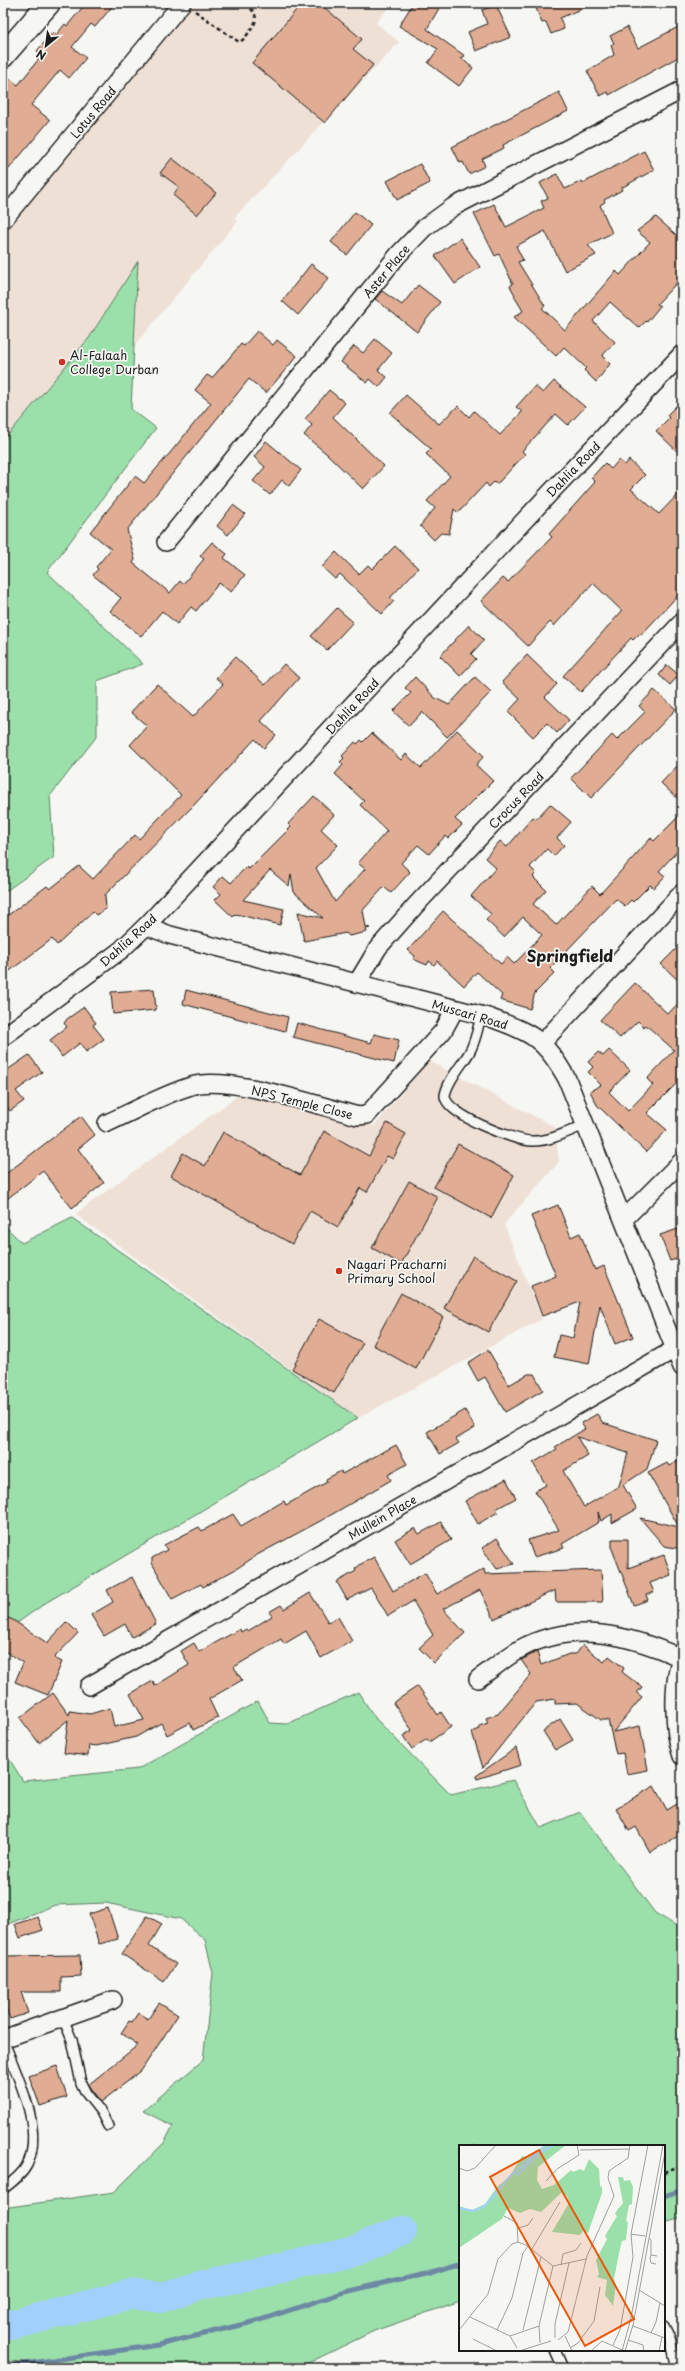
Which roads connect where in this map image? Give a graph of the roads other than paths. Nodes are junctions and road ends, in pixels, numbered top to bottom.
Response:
1 (49, 3) edge
2 (186, 5) edge
3 (3, 56) edge
4 (682, 90) edge
5 (3, 220) edge
6 (682, 354) edge
7 (166, 542) dead end
8 (682, 622) edge
9 (682, 893) edge
10 (146, 926) junction
11 (357, 983) junction
12 (456, 1009) junction
13 (481, 1015) junction
14 (3, 1037) edge
15 (543, 1042) junction
16 (107, 1123) dead end
17 (585, 1125) junction
18 (682, 1161) edge
19 (624, 1219) junction
20 (675, 1349) junction
21 (682, 1367) edge
22 (682, 1657) edge
23 (478, 1679) dead end
24 (89, 1686) dead end
25 (682, 1756) edge
26 (113, 2000) dead end
27 (62, 2018) junction
28 (3, 2039) edge
29 (108, 2126) dead end
30 (3, 2189) edge
31 (665, 2328) edge
32 (555, 2351) edge
33 (563, 2368) edge
34 (677, 2368) edge

1 - 3 main road
2 - 5 street, Lotus Road
4 - 7 street, Aster Place
6 - 10 street, Dahlia Road
8 - 11 street, Crocus Road
9 - 15 street
10 - 11 street, Muscari Road
10 - 14 street, Dahlia Road
11 - 12 street, Muscari Road
12 - 13 street, Muscari Road
12 - 16 street, NPS Temple Close
13 - 15 street, Muscari Road
13 - 17 lane
15 - 17 street, Muscari Road
17 - 19 street, Muscari Road
18 - 19 street
19 - 20 street, Muscari Road
20 - 21 street, Muscari Road
20 - 24 street, Mullein Place
22 - 23 street
22 - 25 street
26 - 27 street
27 - 28 street
27 - 29 lane
28 - 30 lane
31 - 34 lane
32 - 33 lane

